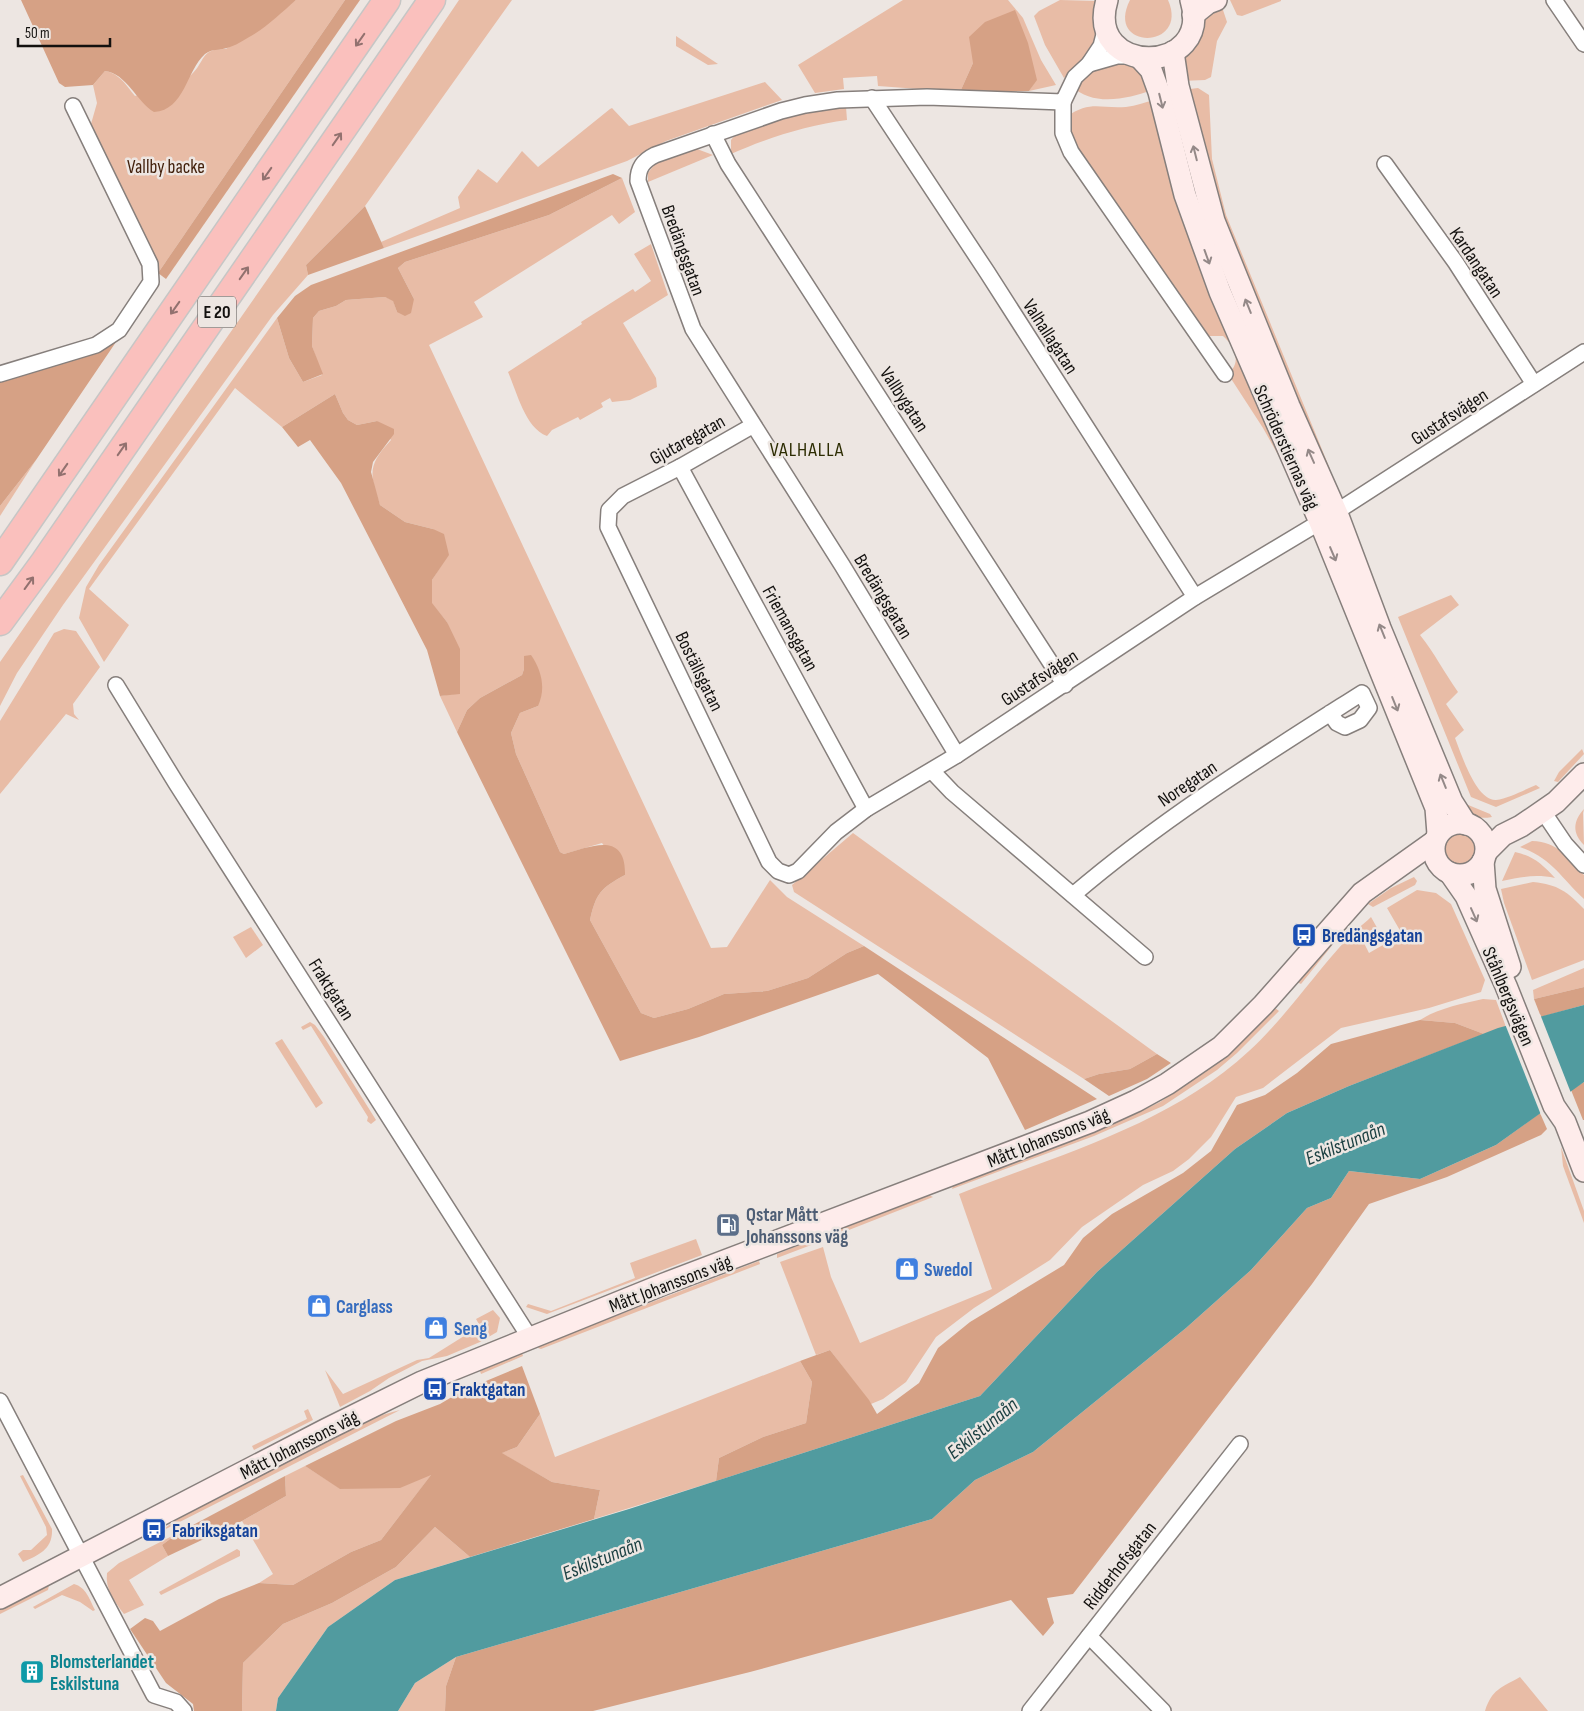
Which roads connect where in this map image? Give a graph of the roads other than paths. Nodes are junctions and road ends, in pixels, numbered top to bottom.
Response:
1 (387, 0) edge
2 (432, 0) edge
3 (1107, 0) edge
4 (1216, 0) edge
5 (1554, 0) edge
6 (1192, 8) edge
7 (1106, 27) junction
8 (1584, 44) edge
9 (1173, 52) junction
10 (1136, 57) junction
11 (1089, 64) junction
12 (872, 98) junction
13 (1063, 102) junction
14 (73, 106) dead end
15 (713, 134) junction
16 (1385, 164) dead end
17 (1584, 352) edge
18 (0, 374) edge
19 (1225, 374) dead end
20 (1534, 384) junction
21 (752, 426) junction
22 (680, 467) junction
23 (640, 487) joint
24 (1328, 517) junction
25 (0, 562) edge
26 (1194, 597) junction
27 (0, 622) edge
28 (1065, 685) junction
29 (116, 686) dead end
30 (1330, 714) dead end
31 (957, 755) junction
32 (932, 771) junction
33 (1584, 774) edge
34 (866, 809) junction
35 (1542, 810) junction
36 (1470, 826) junction
37 (1437, 838) junction
38 (1484, 857) junction
39 (1584, 865) edge
40 (1445, 869) junction
41 (789, 875) joint
42 (1379, 882) junction
43 (1073, 895) junction
44 (1145, 957) dead end
45 (1519, 1005) junction
46 (1584, 1171) edge
47 (530, 1338) junction
48 (0, 1401) edge
49 (1240, 1444) dead end
50 (80, 1556) junction
51 (0, 1598) edge
52 (1089, 1636) junction
53 (184, 1711) edge
54 (1030, 1711) edge
55 (1163, 1711) edge

1 -> 25 highway, E 20
27 -> 2 highway, E 20
3 - 7 street
4 - 6 street
5 - 8 street
6 - 9 street
7 - 10 street, Schröderstiernas väg
7 - 11 street
9 - 10 street
24 -> 9 street, Schröderstiernas väg
10 - 11 street
10 -> 24 street, Schröderstiernas väg
11 - 13 street
12 - 13 street, Bredängsgatan
12 - 15 street, Bredängsgatan
12 - 26 street, Valhallagatan
13 - 19 street
14 - 18 street
15 - 21 street, Bredängsgatan
15 - 28 street, Vallbygatan
16 - 20 street, Kardangatan
17 - 20 street, Gustafsvägen
20 - 24 street, Gustafsvägen
21 - 22 street, Gjutaregatan
21 - 31 street, Bredängsgatan
22 - 23 street, Gjutaregatan
22 - 34 street, Friemansgatan
23 - 41 street, Boställsgatan
24 - 26 street, Gustafsvägen
36 -> 24 street, Schröderstiernas väg
24 -> 37 street, Schröderstiernas väg
26 - 28 street, Gustafsvägen
28 - 31 street, Gustafsvägen
29 - 47 street, Fraktgatan
30 - 43 street, Noregatan
31 - 32 street, Gustafsvägen
32 - 34 street, Gustafsvägen
32 - 43 street
33 - 35 street
34 - 41 street, Gustafsvägen
35 - 36 street
35 - 38 street
35 - 39 street
36 - 37 street
36 - 38 street
37 - 40 street
37 - 42 street, Mått Johanssons väg
38 - 40 street
38 - 45 street, Ståhlbergsvägen
40 - 42 street, Mått Johanssons väg
40 -> 45 street, Ståhlbergsvägen
42 - 47 street, Mått Johanssons väg
43 - 44 street
45 - 46 street, Ståhlbergsvägen
47 - 50 street, Mått Johanssons väg
48 - 50 street
49 - 52 street, Ridderhofsgatan
50 - 51 street, Mått Johanssons väg
50 - 53 street
52 - 54 street, Ridderhofsgatan
52 - 55 street

